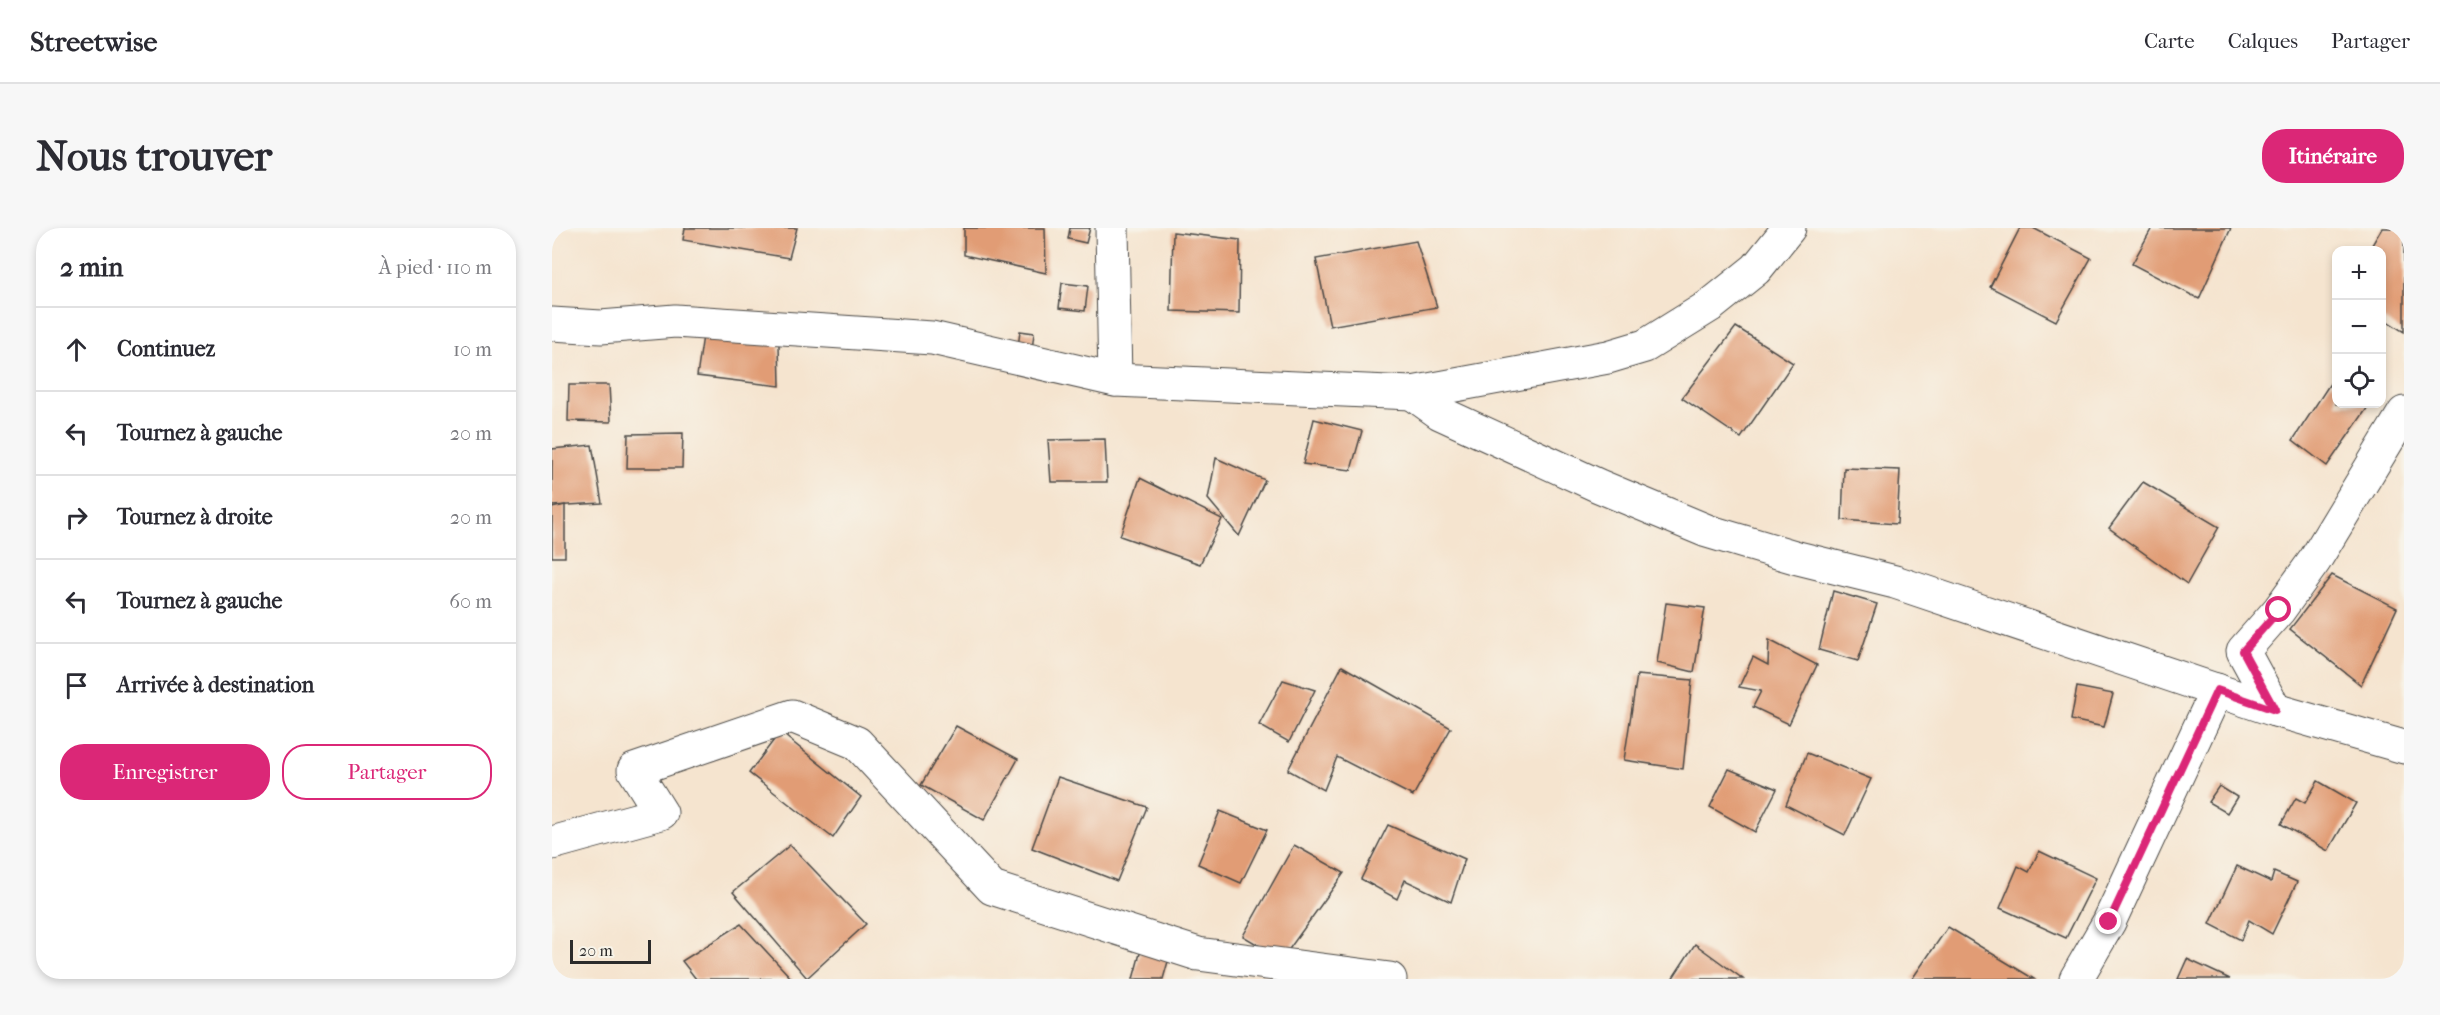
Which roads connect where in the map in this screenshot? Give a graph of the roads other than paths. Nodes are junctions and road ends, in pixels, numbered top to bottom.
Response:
1 (1113, 228) edge
2 (1789, 228) edge
3 (552, 324) edge
4 (1115, 380) junction
5 (1412, 393) junction
6 (2404, 413) edge
7 (2217, 690) junction
8 (2275, 710) junction
9 (2404, 747) edge
10 (552, 843) edge
11 (1390, 979) edge
12 (2076, 979) edge

1 - 4 street
2 - 5 street
3 - 4 street
4 - 5 street
5 - 7 street
6 - 8 street
7 - 8 street
7 - 12 street
8 - 9 street
10 - 11 street

